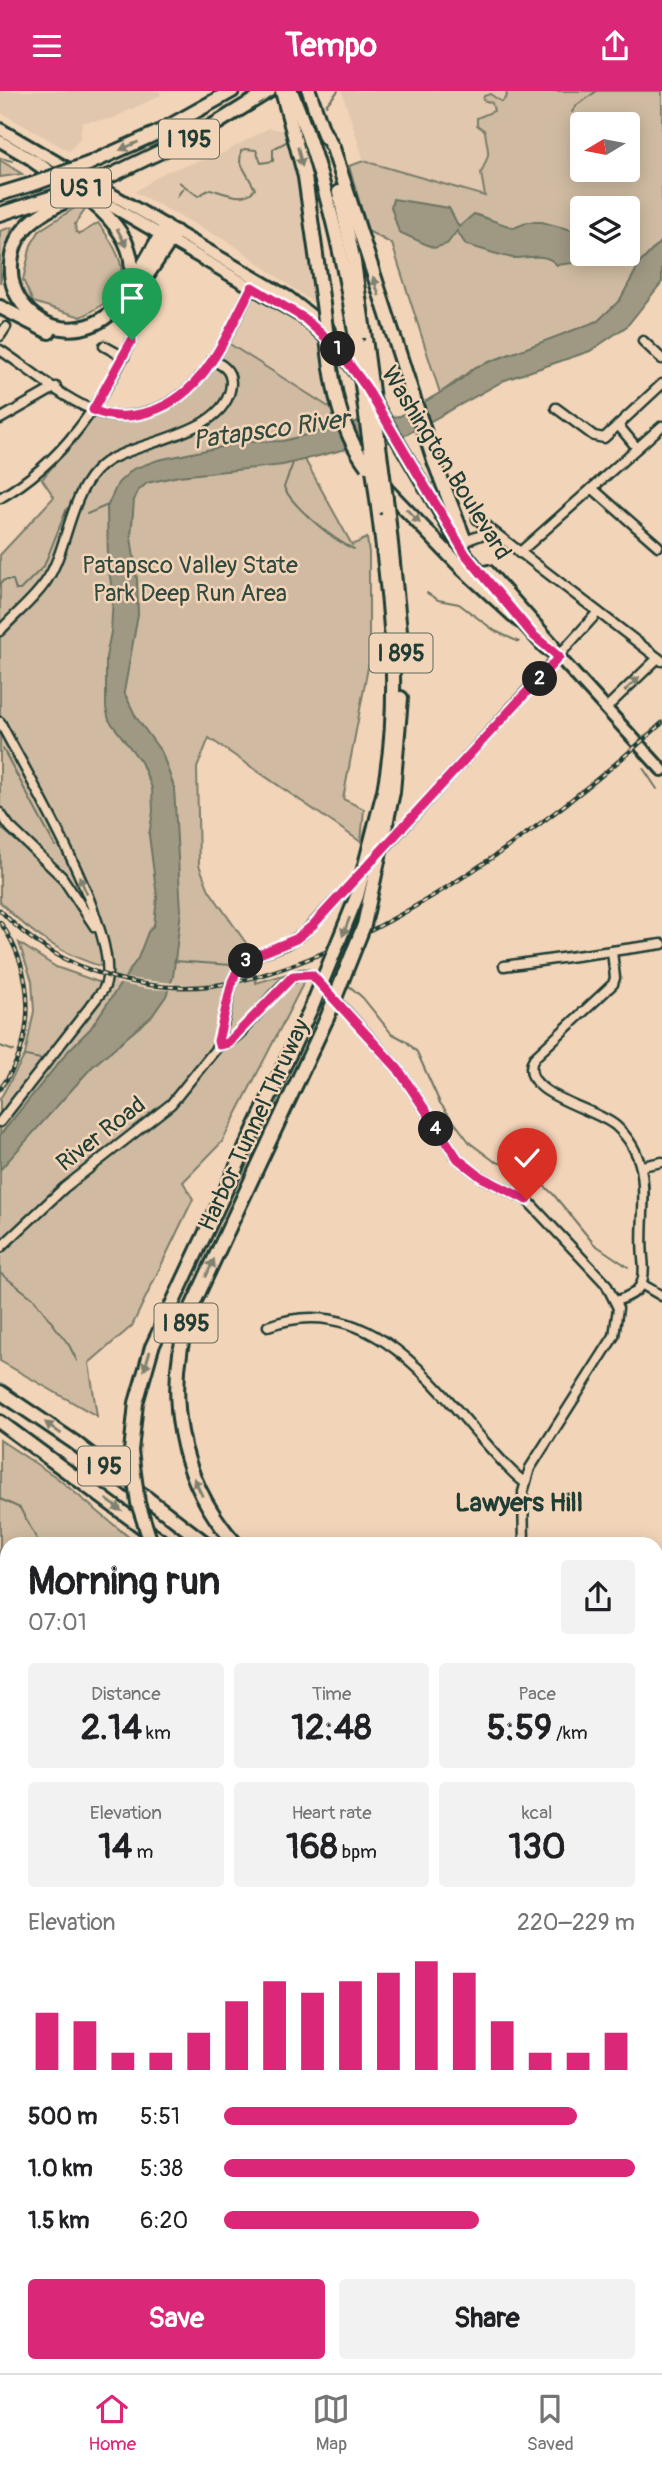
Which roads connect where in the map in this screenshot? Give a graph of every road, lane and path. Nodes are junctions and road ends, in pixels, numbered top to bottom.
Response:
1 (232, 91) edge
2 (282, 91) edge
3 (291, 91) edge
4 (309, 91) edge
5 (266, 93) edge
6 (0, 129) edge
7 (322, 129) junction
8 (0, 141) edge
9 (35, 162) junction
10 (0, 192) edge
11 (64, 198) junction
12 (0, 214) edge
13 (169, 233) junction
14 (255, 283) junction
15 (129, 291) junction
16 (0, 307) edge
17 (6, 327) dead end
18 (0, 336) edge
19 (132, 340) dead end
20 (643, 341) dead end
21 (361, 343) junction
22 (104, 347) dead end
23 (0, 350) edge
24 (124, 358) junction
25 (662, 359) edge
26 (212, 360) junction
27 (662, 384) edge
28 (56, 387) junction
29 (556, 408) dead end
30 (93, 410) junction
31 (0, 419) edge
32 (618, 425) junction
33 (662, 426) edge
34 (406, 448) junction
35 (637, 448) junction
36 (592, 488) junction
37 (0, 498) edge
38 (477, 519) dead end
39 (492, 531) junction
40 (465, 541) junction
41 (658, 545) dead end
42 (519, 553) junction
43 (598, 613) junction
44 (520, 621) junction
45 (0, 631) edge
46 (559, 657) junction
47 (660, 659) edge
48 (606, 709) junction
49 (0, 722) edge
50 (662, 770) edge
51 (388, 791) junction
52 (0, 813) edge
53 (662, 944) edge
54 (105, 949) junction
55 (612, 951) junction
56 (504, 966) dead end
57 (219, 1045) junction
58 (0, 1122) edge
59 (662, 1162) edge
60 (642, 1166) junction
61 (0, 1248) edge
62 (643, 1285) junction
63 (662, 1296) edge
64 (616, 1301) junction
65 (268, 1326) dead end
66 (0, 1392) edge
67 (0, 1422) edge
68 (524, 1482) junction
69 (149, 1537) edge
70 (156, 1537) edge
71 (197, 1537) edge
72 (231, 1537) edge
73 (524, 1537) edge

1 -> 10 highway, I 195, bridge
2 -> 44 highway, bridge
3 - 21 highway, Harbor Tunnel Thruway / I 895
4 - 7 highway, Harbor Tunnel Thruway / I 895
5 - 11 highway, I 195, bridge
6 - 13 main road, Washington Boulevard / US 1
7 - 21 highway, Harbor Tunnel Thruway / I 895
40 -> 7 highway
8 - 9 main road, Washington Boulevard / US 1
9 - 13 main road, Washington Boulevard / US 1
9 -> 15 highway
11 - 12 highway, I 195
11 - 15 highway
13 - 14 main road, Washington Boulevard / US 1
13 - 15 highway
13 - 16 highway
14 - 26 street
14 - 34 main road, Washington Boulevard / US 1
17 - 18 street
19 - 24 street
20 - 25 street
21 - 51 highway, Harbor Tunnel Thruway / I 895, bridge
22 - 24 street
23 - 28 street
24 - 30 street
26 - 30 street
26 - 45 street
27 - 32 street
28 - 30 street
28 - 31 street
29 - 32 street
30 - 37 street
32 - 35 street
33 - 35 street
34 - 40 main road, Washington Boulevard / US 1
34 - 44 main road, Washington Boulevard / US 1
35 - 36 street
36 - 41 street
36 - 42 street
38 - 39 street
39 - 40 street
39 - 42 street
40 - 46 main road, Washington Boulevard / US 1
42 - 43 street
43 - 46 street
43 - 47 street
44 - 46 main road, Washington Boulevard / US 1
46 - 48 main road, Washington Boulevard / US 1
46 - 57 street
48 -> 47 street
48 - 50 main road, Washington Boulevard / US 1
54 -> 49 street
51 -> 69 highway, Harbor Tunnel Thruway / I 895, bridge
72 -> 51 highway, Harbor Tunnel Thruway / I 895, bridge
52 - 54 street
53 - 55 street
54 - 58 street
55 - 56 street
55 - 60 street
57 - 61 street, River Road
57 - 64 street
59 - 60 street
60 - 62 street
62 - 63 street
62 - 64 street
64 - 68 street
65 - 68 street
71 -> 66 highway, I 95
67 -> 70 highway, I 95
68 - 73 street

